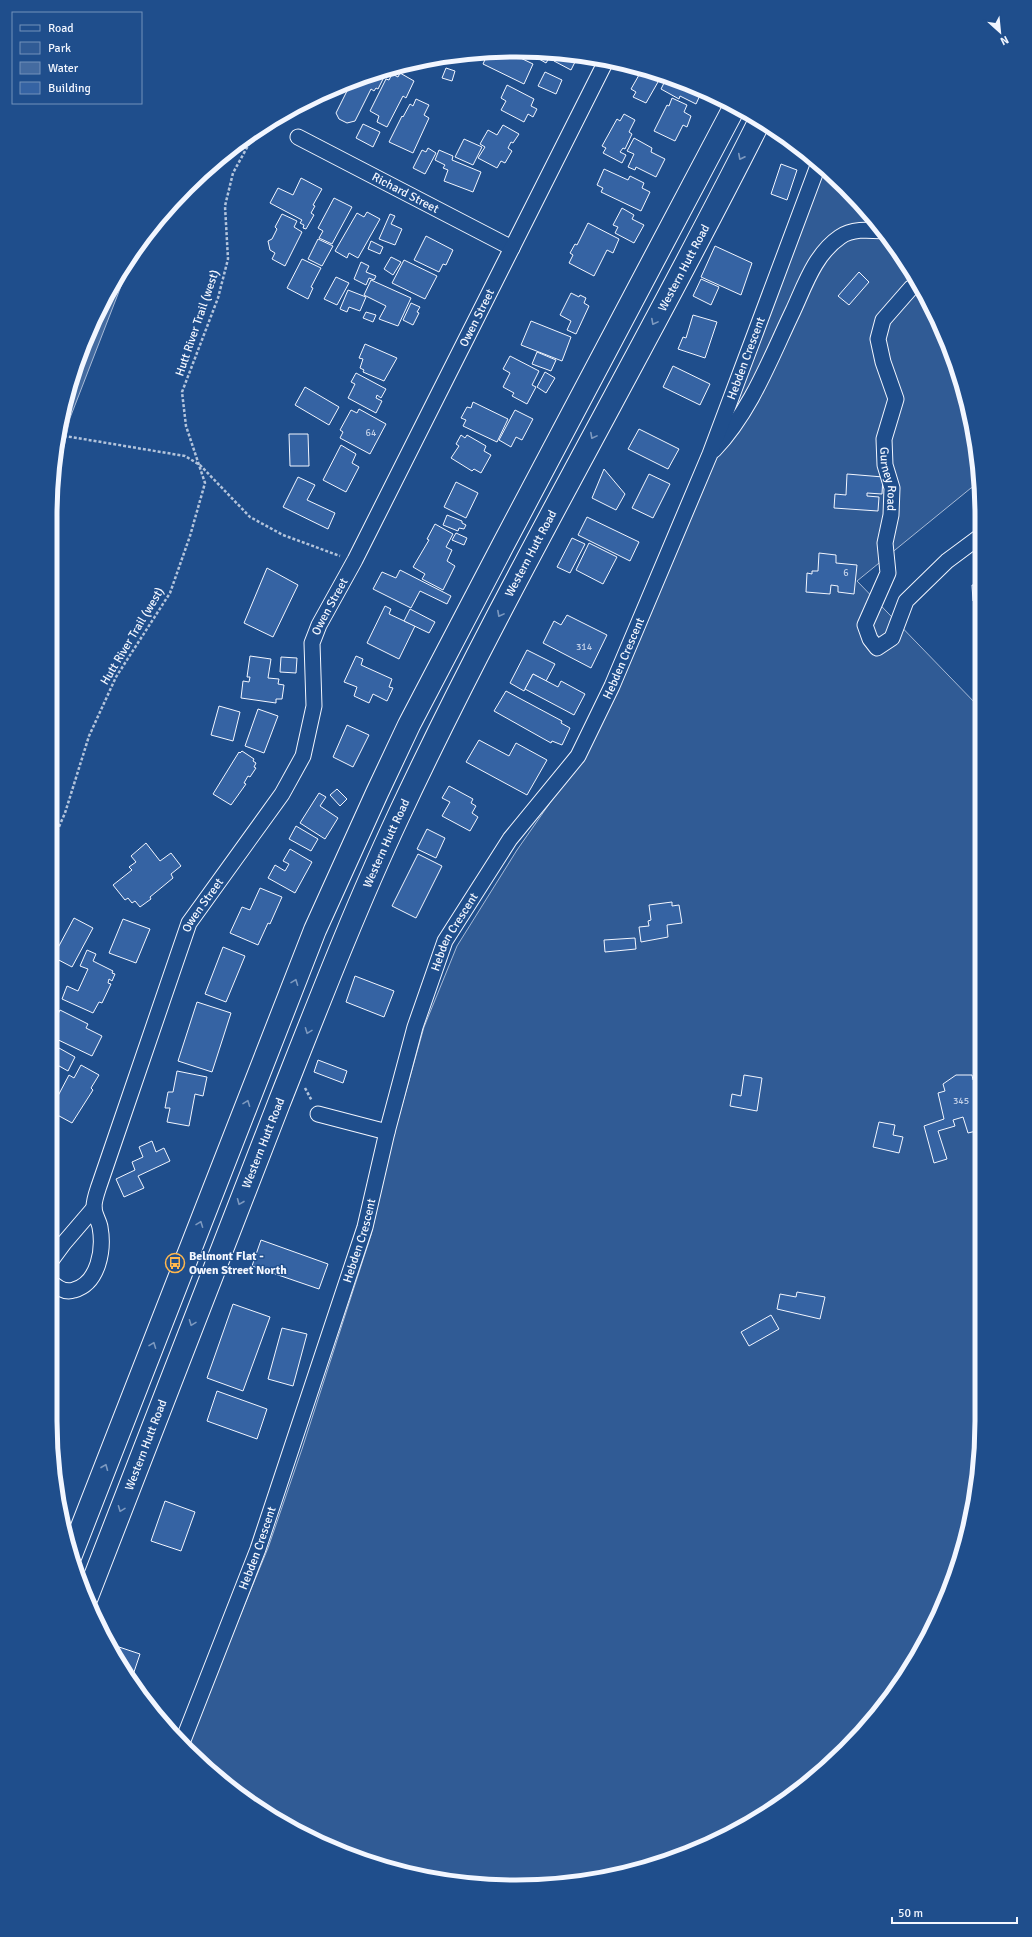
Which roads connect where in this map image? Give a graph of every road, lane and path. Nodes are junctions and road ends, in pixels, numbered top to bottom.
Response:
1 (604, 66) edge
2 (732, 111) edge
3 (757, 125) edge
4 (298, 137) dead end
5 (250, 142) edge
6 (817, 169) edge
7 (874, 230) edge
8 (512, 248) junction
9 (914, 286) edge
10 (64, 437) edge
11 (710, 454) junction
12 (200, 464) junction
13 (975, 540) edge
14 (355, 560) junction
15 (57, 830) edge
16 (318, 1114) dead end
17 (387, 1132) junction
18 (94, 1208) junction
19 (57, 1252) edge
20 (57, 1287) edge
21 (74, 1544) edge
22 (89, 1591) edge
23 (184, 1738) edge

1 - 8 street, Owen Street
21 -> 2 highway
3 -> 22 highway, Western Hutt Road
4 - 8 street, Richard Street
5 - 12 path, Hutt River Trail (west)
6 - 11 street, Hebden Crescent
7 - 11 street
8 - 14 street, Owen Street
9 - 13 street, Gurney Road
10 - 12 path
11 - 17 street, Hebden Crescent
12 - 14 path
12 - 15 path, Hutt River Trail (west)
14 - 18 street, Owen Street
16 - 17 street
17 - 23 street, Hebden Crescent
18 - 19 street
18 - 20 street

